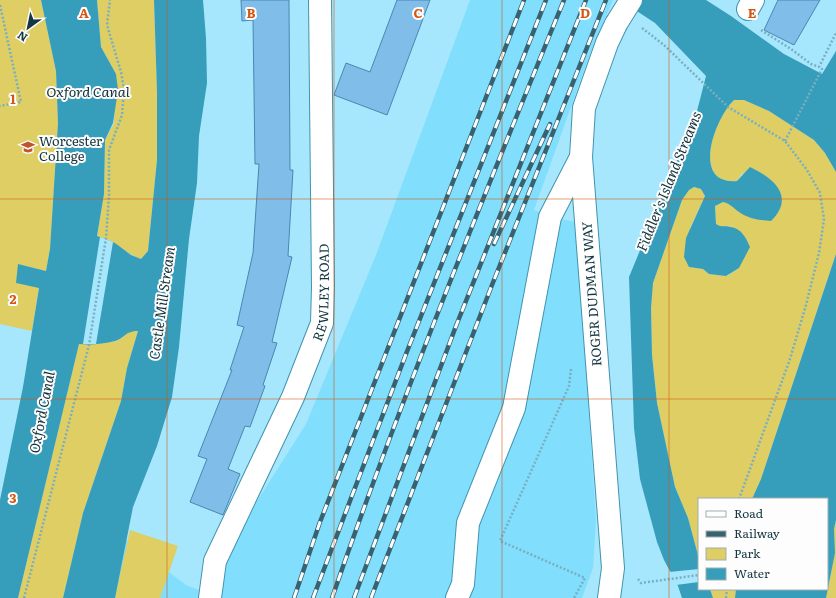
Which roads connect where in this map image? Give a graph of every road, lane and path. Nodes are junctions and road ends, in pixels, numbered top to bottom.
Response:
1 (110, 0) edge
2 (320, 0) edge
3 (631, 0) edge
4 (751, 4) edge
5 (0, 5) edge
6 (650, 33) dead end
7 (836, 33) edge
8 (821, 68) junction
9 (0, 106) edge
10 (785, 141) junction
11 (581, 157) junction
12 (572, 365) dead end
13 (739, 498) edge
14 (698, 575) edge
15 (656, 580) dead end
16 (24, 598) edge
17 (210, 598) edge
18 (457, 598) edge
19 (574, 598) edge
20 (609, 598) edge

1 - 16 path
2 - 17 street, REWLEY ROAD
3 - 11 street, ROGER DUDMAN WAY, bridge
4 - 8 path
5 - 9 path
6 - 10 path
7 - 8 path
8 - 10 path
10 - 13 path
11 - 18 street
11 - 20 street, ROGER DUDMAN WAY
12 - 19 path
14 - 15 path

